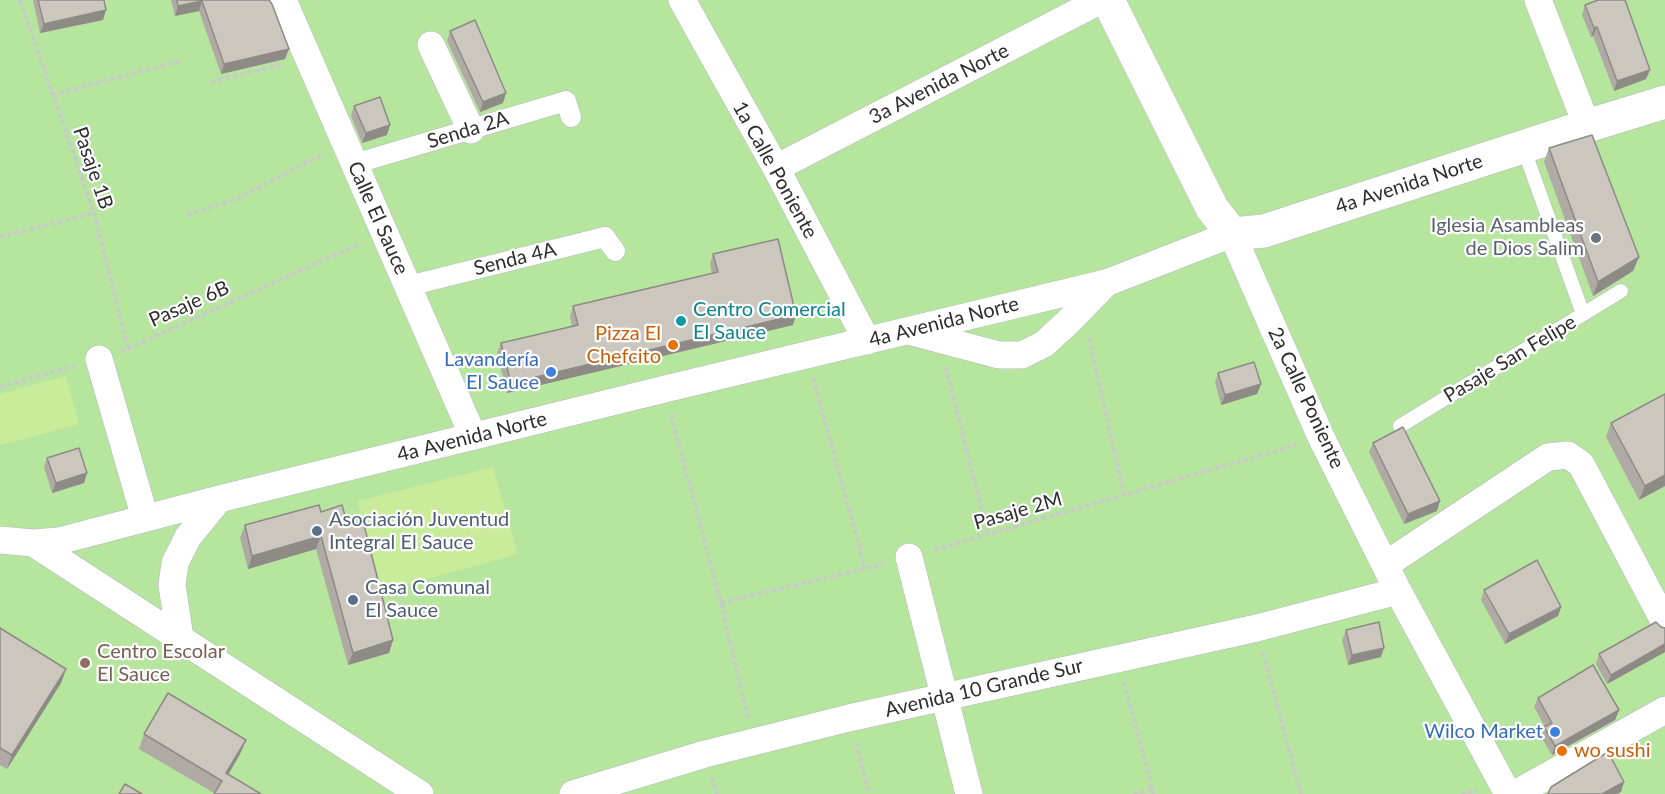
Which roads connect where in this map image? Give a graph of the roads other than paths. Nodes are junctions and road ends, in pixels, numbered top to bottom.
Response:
1 (283, 0) edge
2 (682, 0) edge
3 (1101, 0) edge
4 (1108, 0) edge
5 (1538, 0) edge
6 (431, 45) dead end
7 (1665, 102) edge
8 (571, 117) dead end
9 (1587, 126) junction
10 (471, 130) junction
11 (1523, 146) junction
12 (350, 153) junction
13 (776, 168) junction
14 (1232, 234) junction
15 (615, 250) dead end
16 (1106, 283) junction
17 (408, 286) junction
18 (1621, 291) dead end
19 (1583, 314) junction
20 (908, 331) junction
21 (867, 341) junction
22 (99, 359) road end
23 (1400, 426) edge
24 (473, 436) junction
25 (219, 498) junction
26 (145, 518) junction
27 (0, 540) edge
28 (33, 543) junction
29 (909, 557) road end
30 (1385, 565) junction
31 (1398, 591) junction
32 (1665, 623) edge
33 (180, 638) junction
34 (945, 696) junction
35 (1665, 710) edge
36 (420, 794) edge
37 (573, 794) edge
38 (969, 794) edge
39 (1508, 794) edge
40 (1515, 794) edge

1 - 12 street, Calle El Sauce
2 - 13 street, 1a Calle Poniente
3 - 13 street, 3a Avenida Norte
4 - 14 main road, 2a Calle Poniente
5 - 9 street
6 - 10 street
7 - 9 main road, 4a Avenida Norte
8 - 10 street, Senda 2A
9 - 11 main road, 4a Avenida Norte
10 - 12 street, Senda 2A
11 - 14 main road, 4a Avenida Norte
11 - 19 lane
12 - 17 street, Calle El Sauce
13 - 21 street, 1a Calle Poniente
14 - 16 street, 4a Avenida Norte
14 - 30 street, 2a Calle Poniente
15 - 17 street, Senda 4A
16 - 20 street, 4a Avenida Norte
16 - 20 street
17 - 24 street, Calle El Sauce
18 - 19 lane, Pasaje San Felipe
19 - 23 lane, Pasaje San Felipe
20 - 21 street, 4a Avenida Norte
21 - 24 street, 4a Avenida Norte
22 - 26 street
24 - 25 street, 4a Avenida Norte
25 - 26 street, 4a Avenida Norte
25 - 33 street
26 - 28 street, 4a Avenida Norte
27 - 28 street, 4a Avenida Norte
28 - 33 street
29 - 34 street
30 - 31 street, 2a Calle Poniente
30 - 32 street
31 - 34 street, Avenida 10 Grande Sur
31 - 39 street, 2a Calle Poniente
33 - 36 street
34 - 37 street, Avenida 10 Grande Sur
34 - 38 street
35 - 40 street

